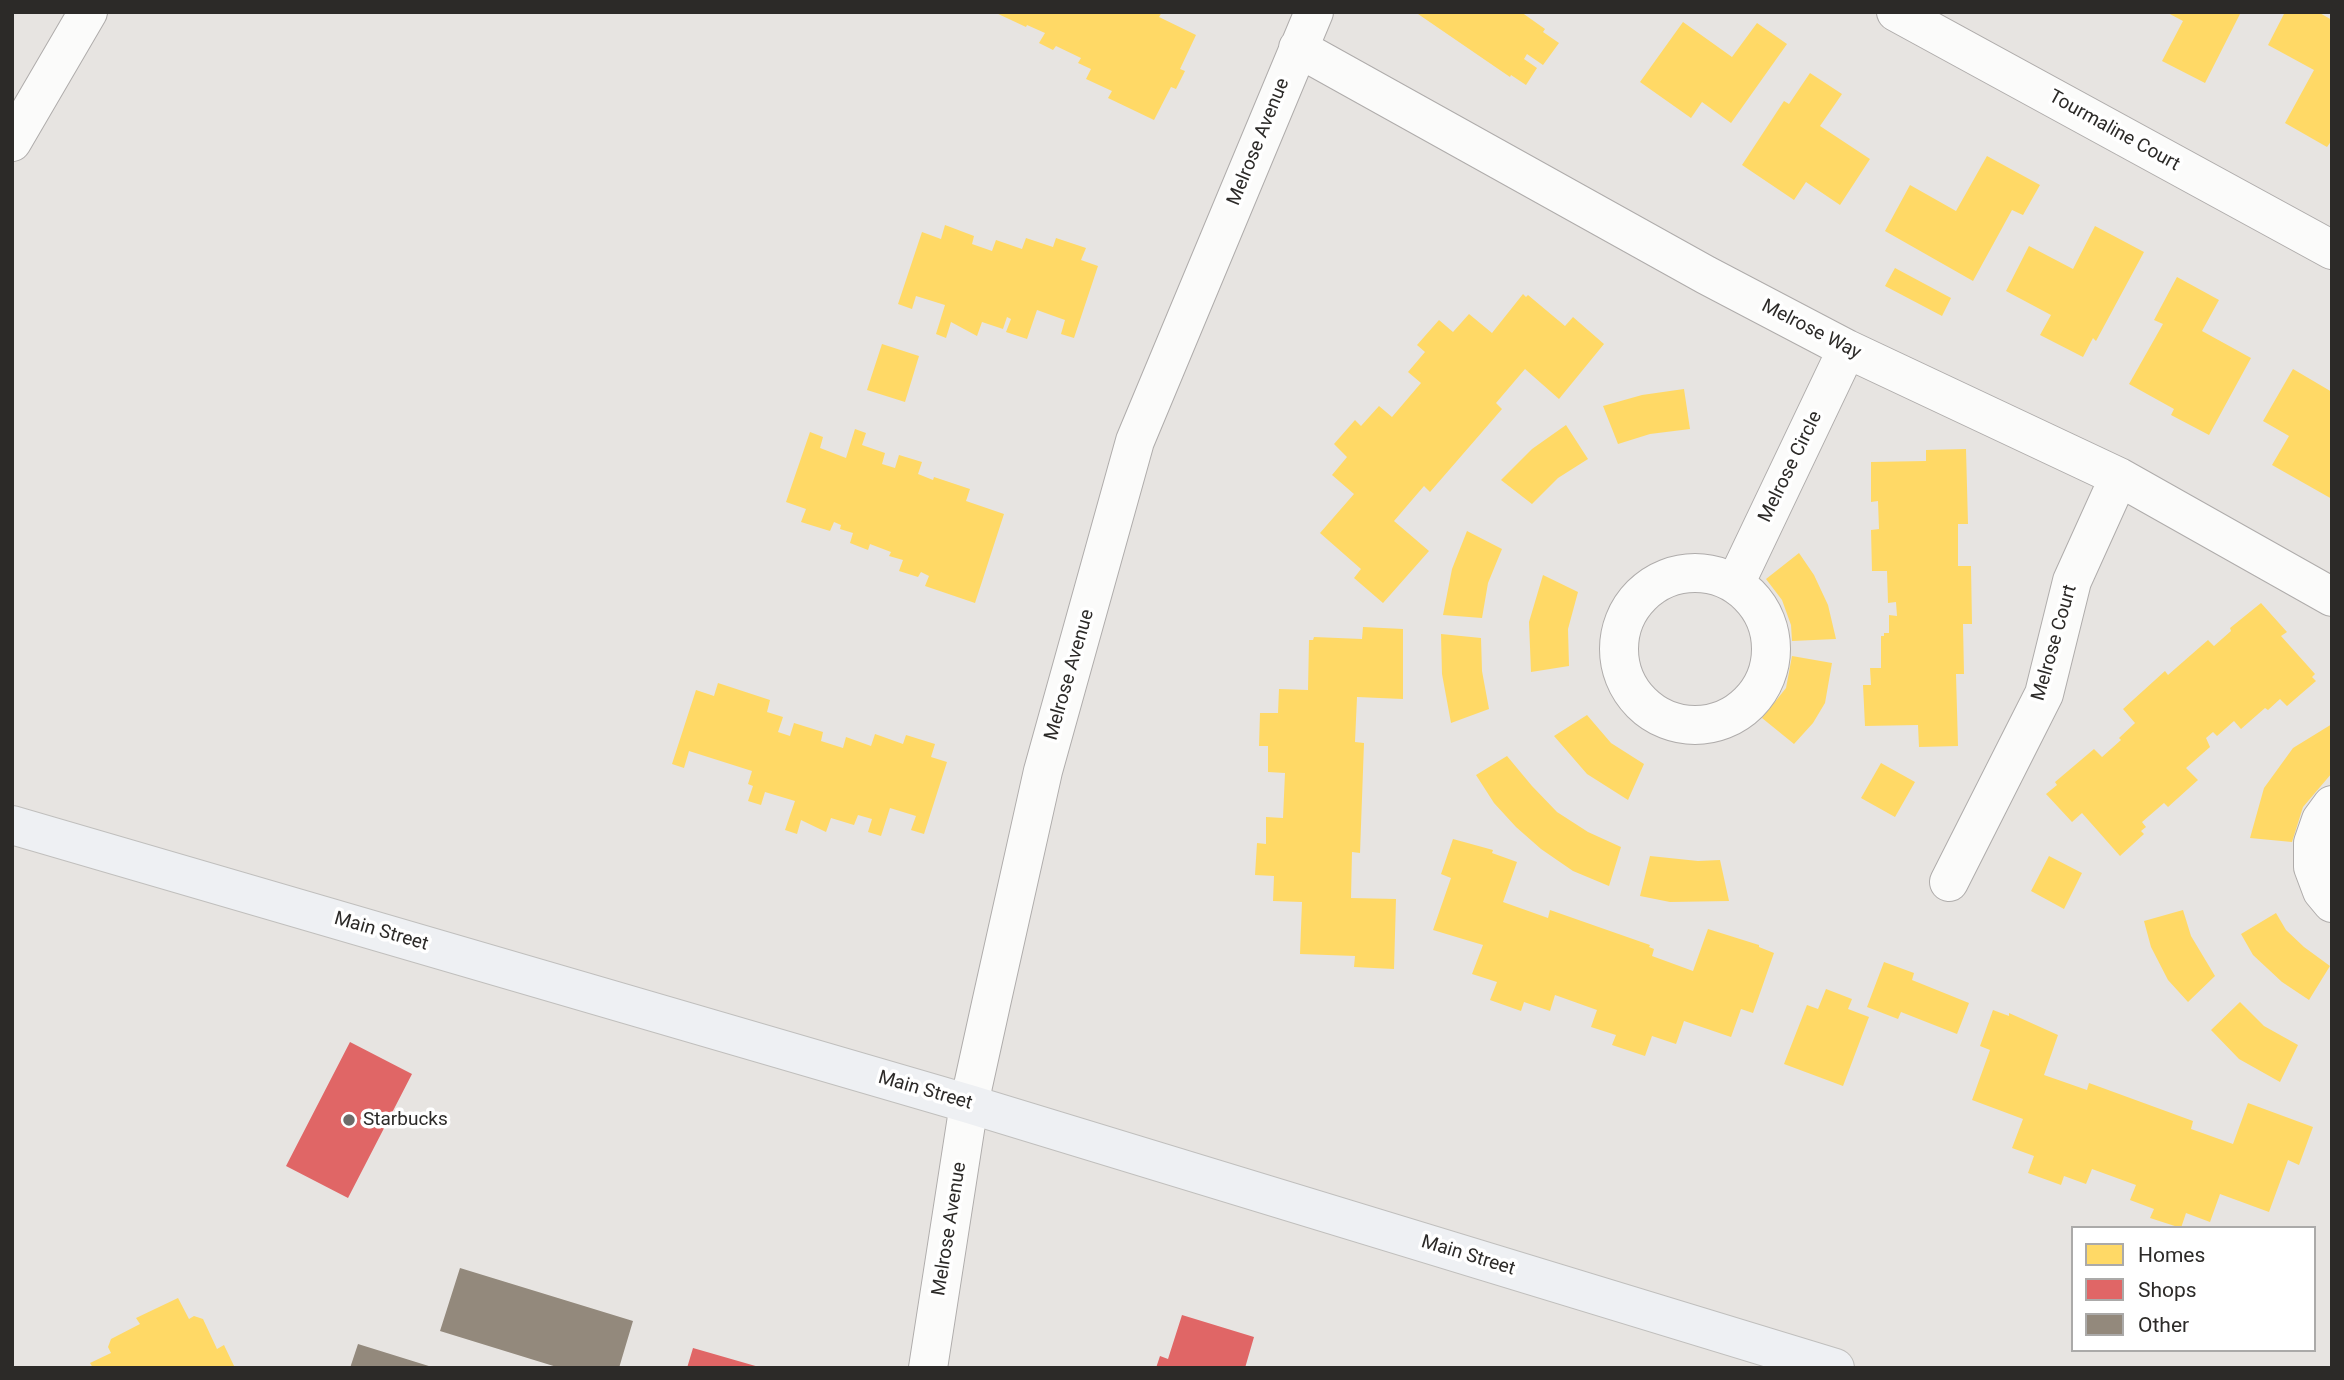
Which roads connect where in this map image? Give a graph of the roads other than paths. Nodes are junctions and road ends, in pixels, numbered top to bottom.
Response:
1 (88, 12) edge
2 (1314, 12) edge
3 (1896, 12) edge
4 (1297, 48) junction
5 (12, 142) edge
6 (2332, 250) edge
7 (1847, 349) junction
8 (2119, 477) junction
9 (1735, 584) dead end
10 (2332, 597) edge
11 (2332, 805) edge
12 (12, 825) edge
13 (1949, 883) dead end
14 (2332, 904) edge
15 (969, 1104) junction
16 (928, 1368) edge
17 (1835, 1368) edge

1 - 5 street
2 - 4 street, Melrose Avenue
3 - 6 street, Tourmaline Court
4 - 7 street, Melrose Way
4 - 15 street, Melrose Avenue
7 - 8 street, Melrose Way
7 - 9 street, Melrose Circle
8 - 10 street, Melrose Way
8 - 13 street, Melrose Court
11 - 14 street
12 - 15 main road, Main Street
15 - 16 street, Melrose Avenue
15 - 17 main road, Main Street

